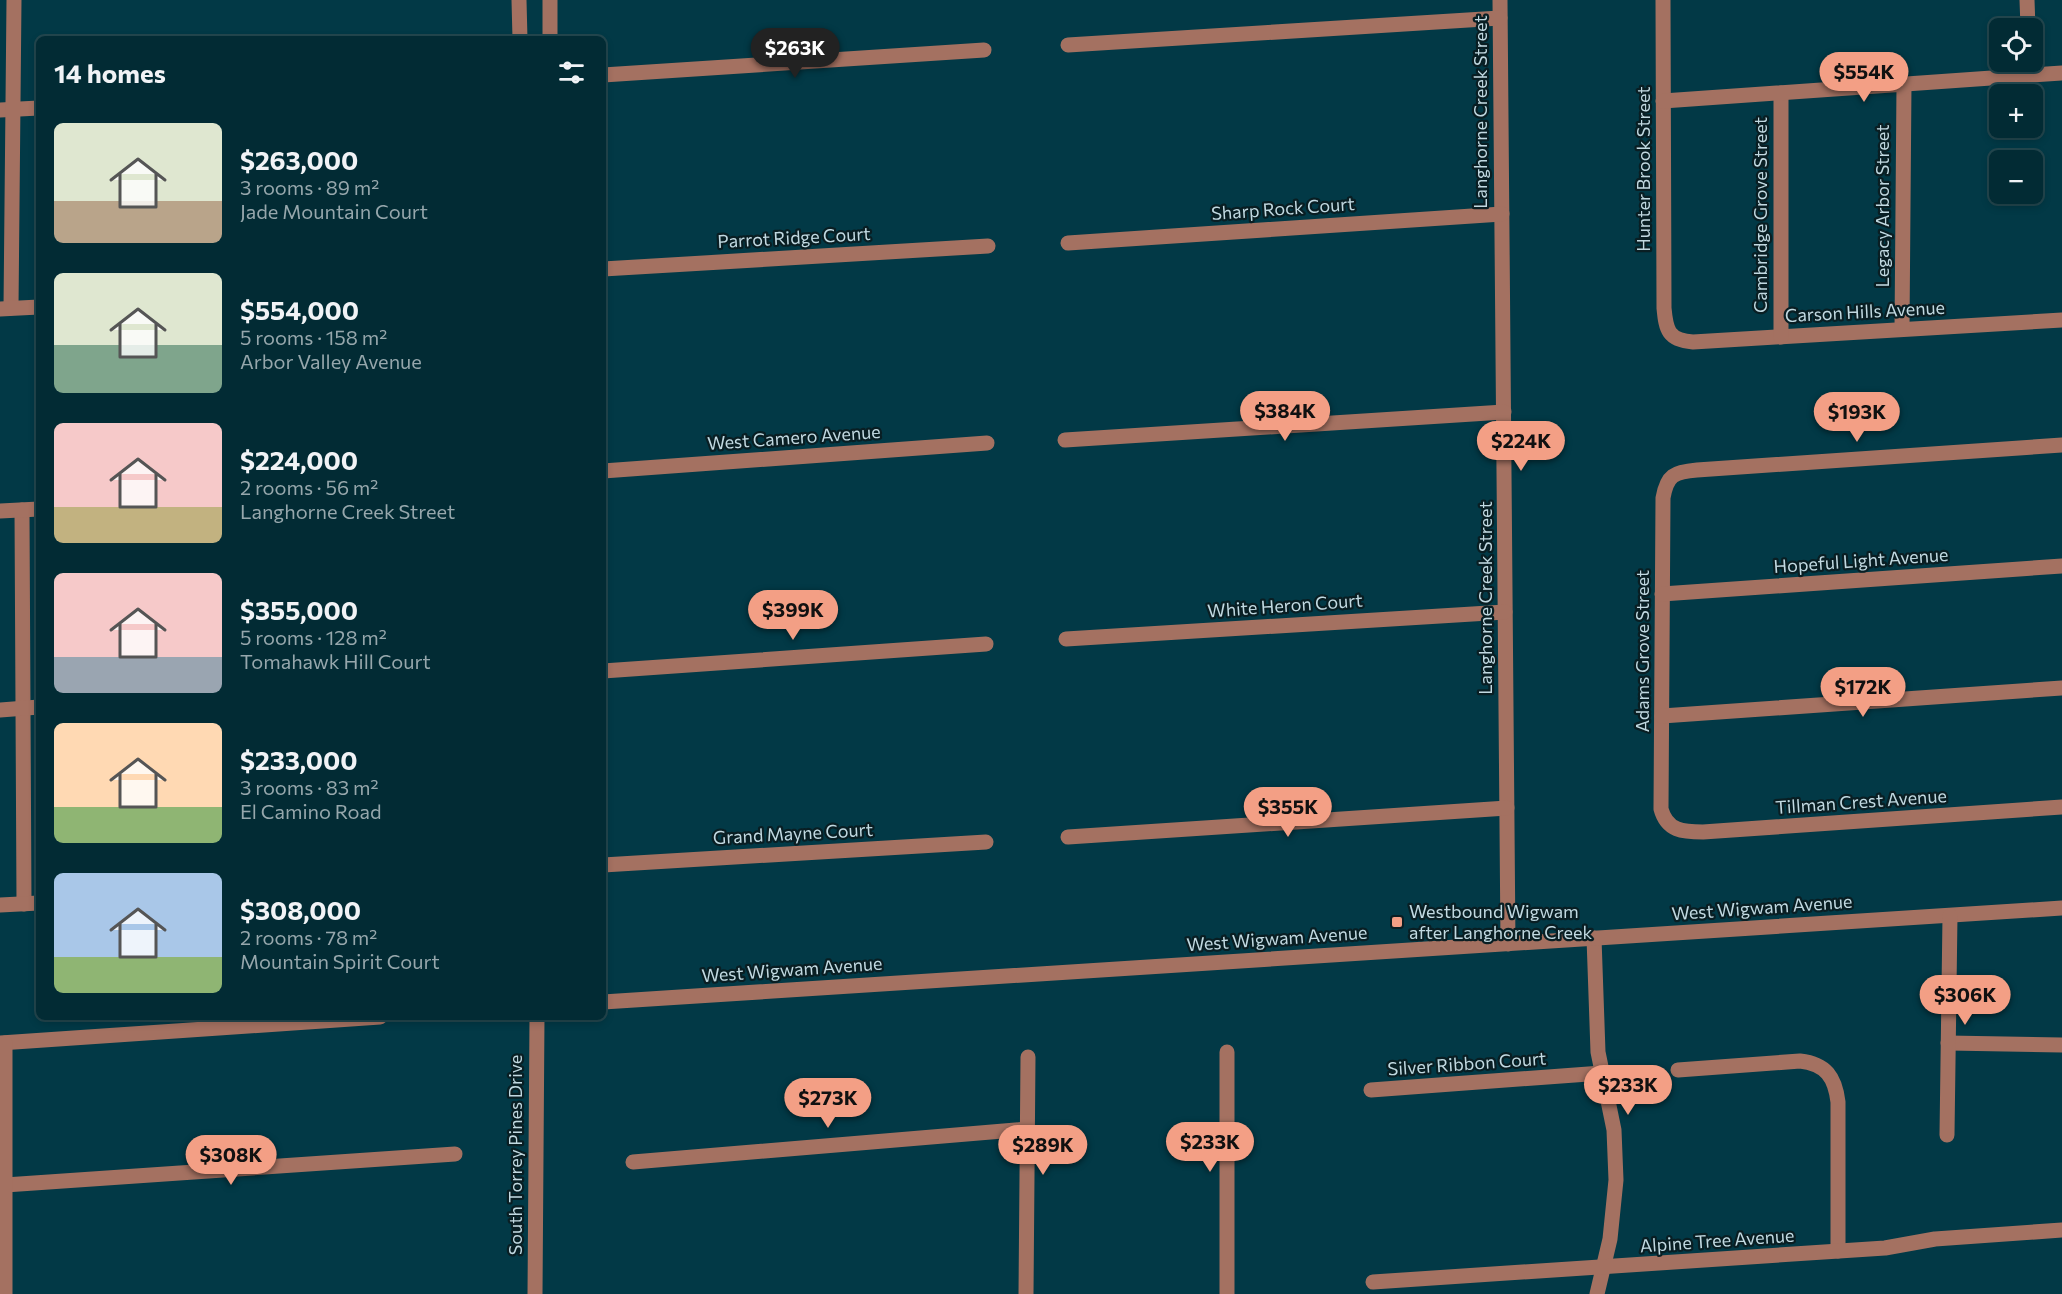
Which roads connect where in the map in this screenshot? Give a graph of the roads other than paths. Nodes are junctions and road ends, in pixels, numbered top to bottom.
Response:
1 (14, 0) edge
2 (519, 0) edge
3 (550, 0) edge
4 (1500, 0) edge
5 (1663, 0) edge
6 (2027, 0) edge
7 (1500, 18) junction
8 (2028, 18) edge
9 (520, 36) edge
10 (550, 36) edge
11 (1068, 45) dead end
12 (984, 50) dead end
13 (2043, 70) edge
14 (1999, 72) edge
15 (2062, 73) edge
16 (606, 75) edge
17 (1904, 84) junction
18 (1780, 93) junction
19 (1663, 101) junction
20 (36, 108) edge
21 (6, 110) edge
22 (1502, 214) junction
23 (1068, 243) dead end
24 (988, 246) dead end
25 (606, 269) edge
26 (36, 307) edge
27 (5, 309) edge
28 (2062, 320) edge
29 (1902, 329) junction
30 (1672, 336) joint
31 (1780, 337) junction
32 (1504, 412) junction
33 (1065, 440) dead end
34 (987, 443) dead end
35 (2062, 445) edge
36 (606, 471) edge
37 (36, 509) edge
38 (22, 510) junction
39 (0, 511) edge
40 (2062, 566) edge
41 (1662, 594) junction
42 (1505, 612) junction
43 (1066, 639) dead end
44 (986, 645) dead end
45 (606, 671) edge
46 (2062, 688) edge
47 (36, 707) edge
48 (22, 708) junction
49 (0, 710) edge
50 (1662, 716) junction
51 (1507, 807) junction
52 (2062, 807) edge
53 (1666, 822) joint
54 (1068, 837) dead end
55 (986, 842) dead end
56 (606, 865) edge
57 (32, 903) edge
58 (0, 905) edge
59 (2062, 908) edge
60 (1950, 916) junction
61 (1594, 938) junction
62 (1508, 944) junction
63 (606, 1002) edge
64 (336, 1020) edge
65 (537, 1020) edge
66 (3, 1043) edge
67 (1948, 1043) junction
68 (2062, 1045) edge
69 (1227, 1052) dead end
70 (1028, 1057) dead end
71 (1678, 1070) dead end
72 (1602, 1074) junction
73 (1371, 1090) dead end
74 (1027, 1129) junction
75 (1947, 1135) dead end
76 (455, 1154) dead end
77 (633, 1162) dead end
78 (5, 1185) junction
79 (2062, 1230) edge
80 (1838, 1251) junction
81 (1603, 1268) junction
82 (1373, 1282) dead end
83 (5, 1294) edge
84 (535, 1294) edge
85 (1026, 1294) edge
86 (1227, 1294) edge
87 (1598, 1294) edge

1 - 21 street
2 - 9 street
3 - 10 street
4 - 7 street, Langhorne Creek Street
5 - 19 street, Hunter Brook Street
6 - 8 street
7 - 11 street
7 - 22 street, Langhorne Creek Street
12 - 16 street
13 - 15 street
14 - 17 street
17 - 18 street
17 - 29 street, Legacy Arbor Street
18 - 19 street
18 - 31 street, Cambridge Grove Street
19 - 30 street, Hunter Brook Street
20 - 21 street
21 - 27 street
22 - 23 street, Sharp Rock Court
22 - 32 street, Langhorne Creek Street
24 - 25 street, Parrot Ridge Court
26 - 27 street
28 - 29 street, Carson Hills Avenue
29 - 31 street, Carson Hills Avenue
30 - 31 street, Carson Hills Avenue
32 - 33 street
32 - 42 street, Langhorne Creek Street
34 - 36 street, West Camero Avenue
35 - 41 street, Adams Grove Street
37 - 38 street
38 - 39 street
38 - 48 street
40 - 41 street, Hopeful Light Avenue
41 - 50 street, Adams Grove Street
42 - 43 street, White Heron Court
42 - 51 street, Langhorne Creek Street
44 - 45 street
46 - 50 street
47 - 48 street
48 - 49 street
48 - 57 street
50 - 53 street, Adams Grove Street
51 - 54 street
51 - 62 street, Langhorne Creek Street
52 - 53 street, Tillman Crest Avenue
55 - 56 street, Grand Mayne Court
57 - 58 street
59 - 60 street, West Wigwam Avenue
60 - 61 street, West Wigwam Avenue
60 - 67 street
61 - 62 street, West Wigwam Avenue
61 - 72 street
62 - 63 street, West Wigwam Avenue
64 - 66 street
65 - 84 street, South Torrey Pines Drive
66 - 78 street
67 - 68 street
67 - 75 street
69 - 86 street
70 - 74 street
71 - 80 street
72 - 73 street, Silver Ribbon Court
72 - 81 street
74 - 77 street
74 - 85 street
76 - 78 street
78 - 83 street
79 - 80 street, Alpine Tree Avenue
80 - 81 street, Alpine Tree Avenue
81 - 82 street, Alpine Tree Avenue
81 - 87 street

